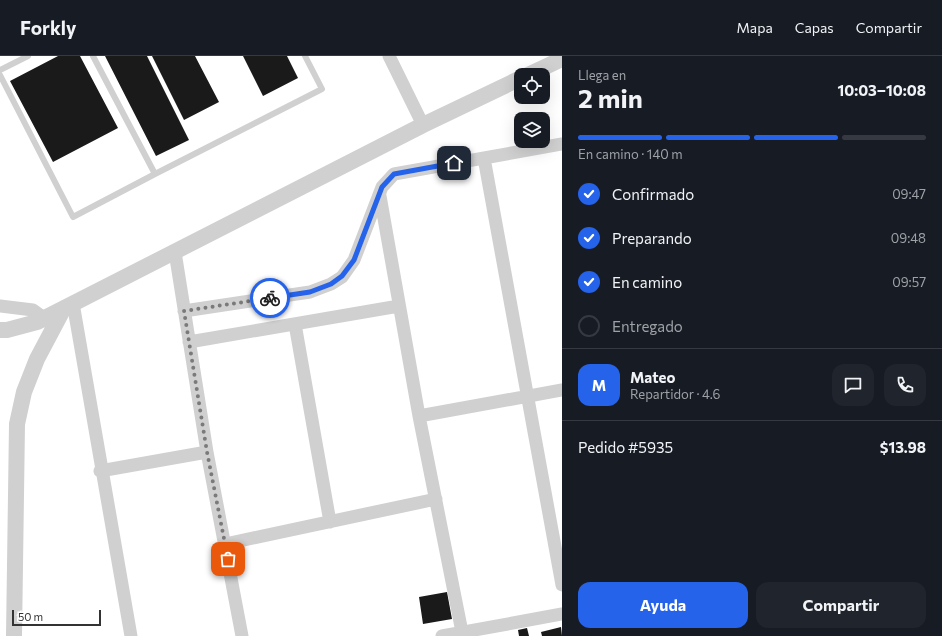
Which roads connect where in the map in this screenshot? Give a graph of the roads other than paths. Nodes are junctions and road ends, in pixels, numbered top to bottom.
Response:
1 (28, 56) edge
2 (93, 56) edge
3 (305, 56) edge
4 (389, 56) edge
5 (562, 59) edge
6 (543, 68) edge
7 (0, 70) edge
8 (0, 75) edge
9 (514, 81) edge
10 (423, 125) junction
11 (562, 144) edge
12 (484, 158) junction
13 (155, 174) junction
14 (379, 195) junction
15 (175, 252) junction
16 (0, 306) edge
17 (68, 306) junction
18 (399, 306) junction
19 (184, 311) junction
20 (44, 318) junction
21 (295, 324) junction
22 (0, 330) edge
23 (189, 342) junction
24 (562, 390) edge
25 (528, 396) junction
26 (419, 416) junction
27 (207, 452) junction
28 (102, 470) junction
29 (436, 499) junction
30 (330, 522) junction
31 (225, 544) junction
32 (562, 585) edge
33 (562, 614) edge
34 (462, 632) junction
35 (14, 636) edge
36 (131, 636) edge
37 (242, 636) edge
38 (442, 636) edge

1 - 7 lane
2 - 13 lane
3 - 13 lane
4 - 10 street
5 - 6 street
8 - 13 lane
9 - 10 street
10 - 15 street
11 - 12 street
12 - 14 street
12 - 25 street
14 - 18 street
14 - 19 street
15 - 17 street
15 - 19 street
16 - 20 street
17 - 20 street
17 - 28 street
17 - 35 street
18 - 21 street
18 - 26 street
19 - 23 street
20 - 22 street
21 - 23 street
21 - 30 street
23 - 27 street
24 - 25 street
25 - 26 street
25 - 32 street
26 - 29 street
27 - 28 street
27 - 31 street
28 - 36 street
29 - 30 street
29 - 34 street
30 - 31 street
31 - 37 street
33 - 34 street
34 - 38 street

